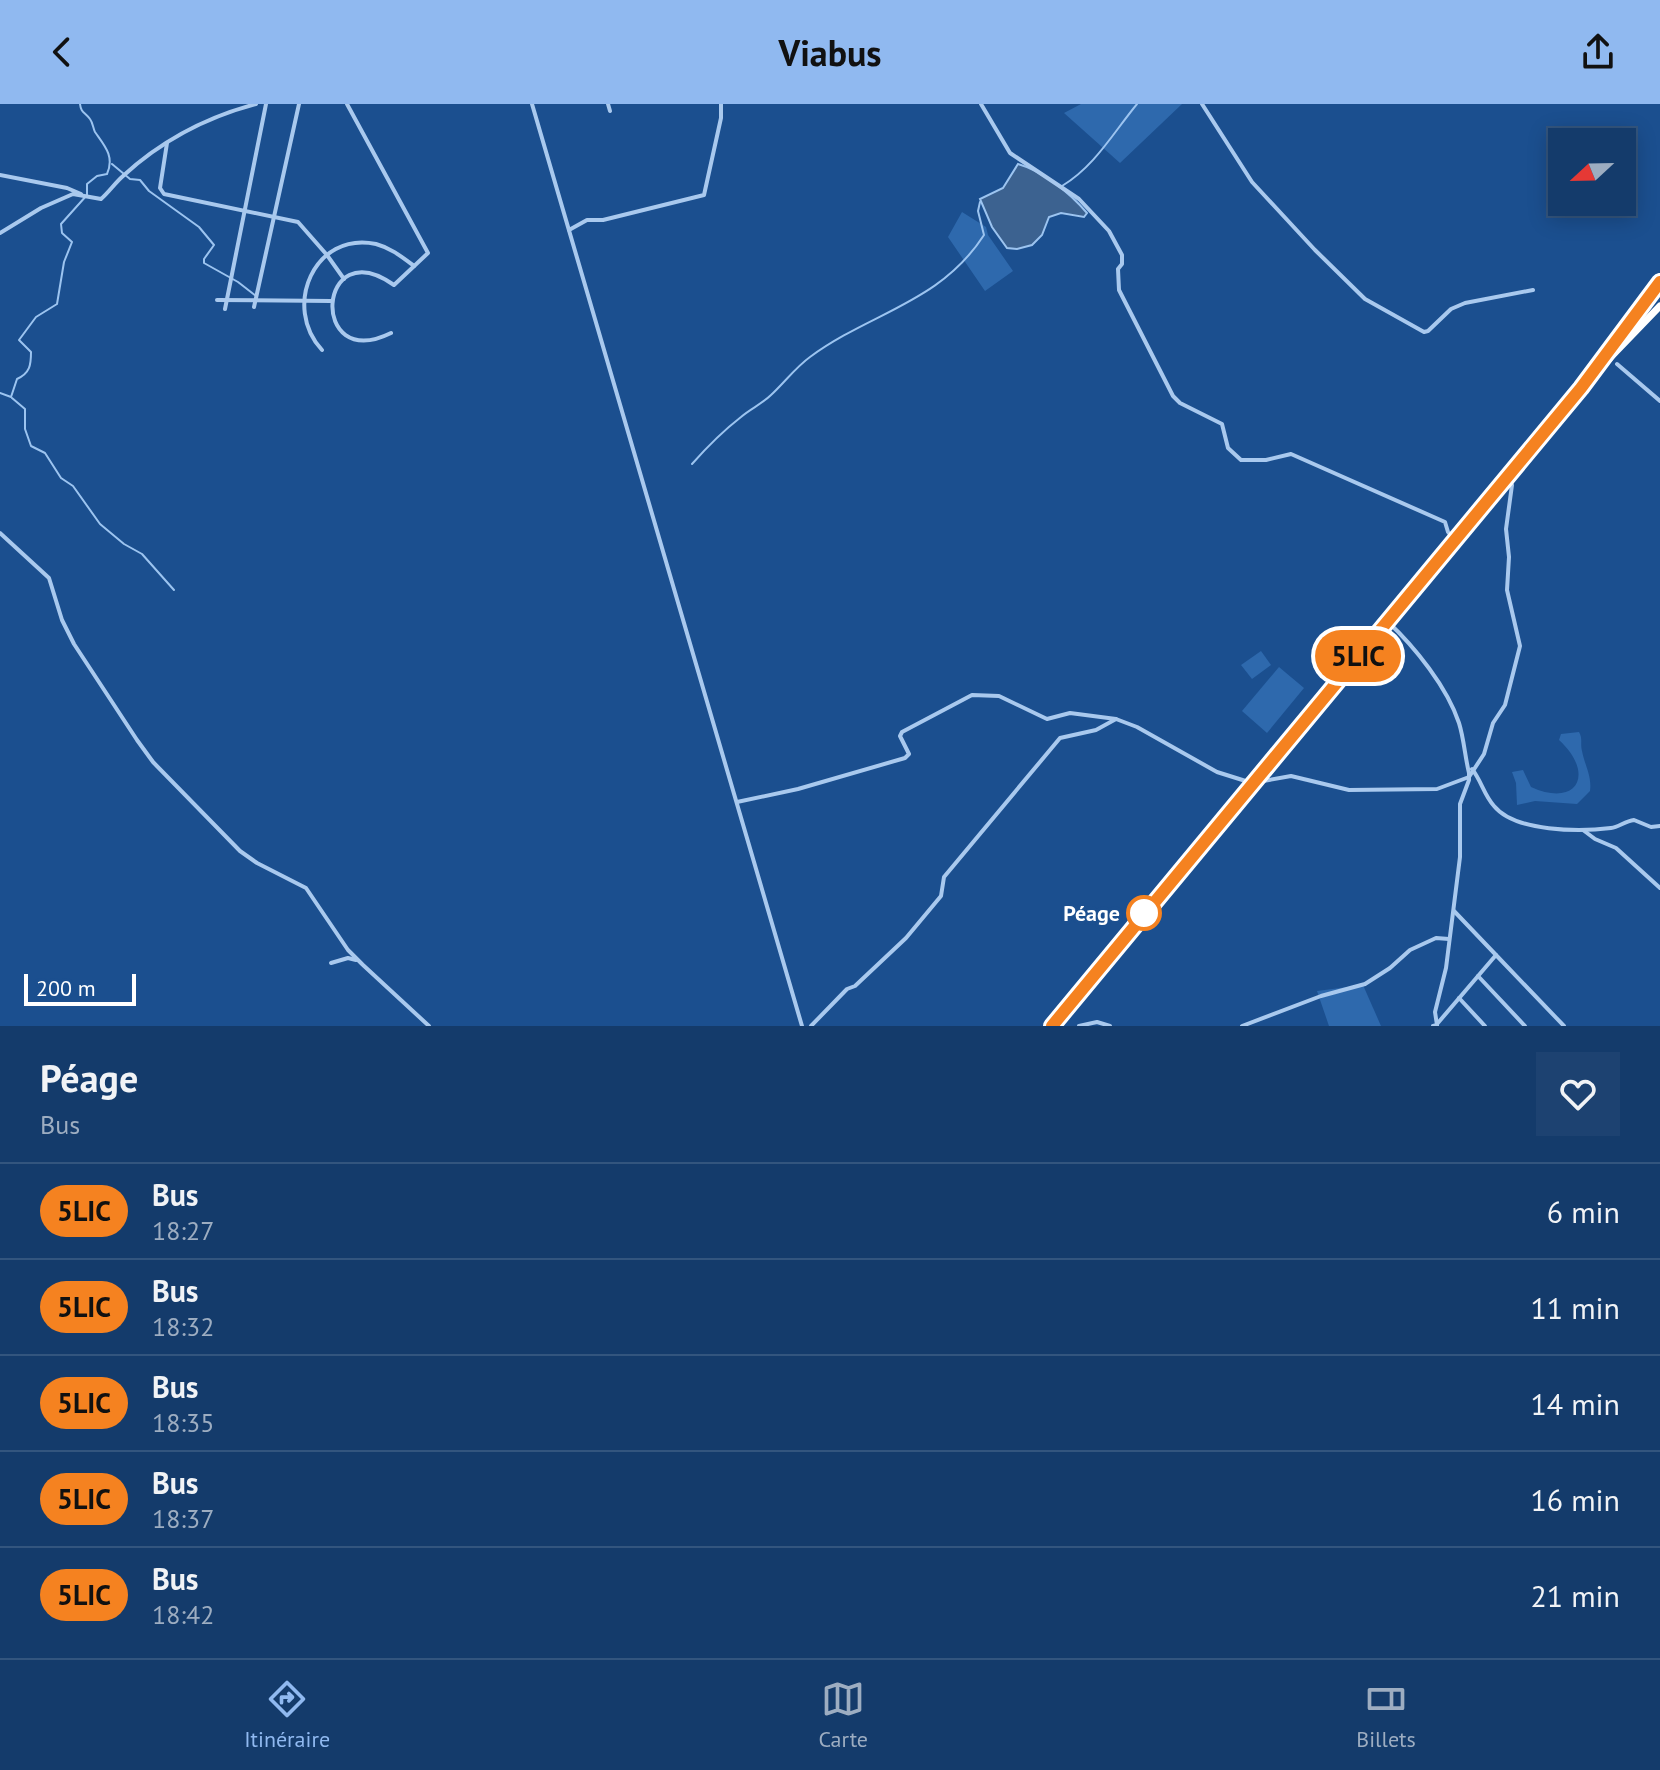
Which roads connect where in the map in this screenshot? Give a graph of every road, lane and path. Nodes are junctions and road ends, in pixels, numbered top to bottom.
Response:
1 (256, 104) edge
2 (266, 104) edge
3 (299, 104) edge
4 (347, 104) edge
5 (532, 104) edge
6 (608, 104) edge
7 (721, 104) edge
8 (981, 104) edge
9 (1202, 104) edge
10 (610, 111) dead end
11 (167, 143) junction
12 (0, 175) edge
13 (83, 195) junction
14 (245, 211) junction
15 (274, 217) junction
16 (569, 230) junction
17 (0, 233) edge
18 (327, 255) junction
19 (414, 266) junction
20 (344, 279) junction
21 (1660, 282) edge
22 (1533, 290) dead end
23 (217, 300) dead end
24 (227, 300) junction
25 (255, 301) junction
26 (304, 301) junction
27 (331, 301) junction
28 (1660, 306) edge
29 (254, 307) dead end
30 (225, 309) dead end
31 (391, 333) dead end
32 (322, 350) dead end
33 (1617, 364) dead end
34 (1581, 388) junction
35 (1660, 401) edge
36 (1508, 476) junction
37 (0, 533) edge
38 (1455, 540) junction
39 (1387, 621) junction
40 (1116, 719) junction
41 (1467, 765) junction
42 (1473, 770) junction
43 (1469, 777) junction
44 (1252, 783) junction
45 (737, 802) junction
46 (1660, 826) edge
47 (1581, 828) junction
48 (1660, 888) edge
49 (1453, 909) junction
50 (1449, 939) junction
51 (1496, 955) junction
52 (331, 963) dead end
53 (362, 964) junction
54 (1478, 976) junction
55 (1459, 998) junction
56 (429, 1026) edge
57 (802, 1026) edge
58 (811, 1026) edge
59 (1052, 1026) edge
60 (1079, 1026) edge
61 (1110, 1026) edge
62 (1242, 1026) edge
63 (1436, 1026) edge
64 (1485, 1026) edge
65 (1525, 1026) edge
66 (1564, 1026) edge

1 - 11 street
2 - 14 street
3 - 15 street
4 - 19 street
5 - 16 street
6 - 10 street
7 - 16 street
8 - 38 street
9 - 22 street
11 - 13 street
11 - 14 street
12 - 13 street
13 - 17 street
14 - 15 street
14 - 24 street
15 - 18 street
15 - 25 street
16 - 45 street
18 - 19 street
18 - 20 street
18 - 26 street
19 - 20 street
20 - 27 street
21 - 34 highway
23 - 24 street
24 - 25 street
24 - 30 street
25 - 26 street
25 - 29 street
26 - 27 street
26 - 32 street
27 - 31 street
28 - 34 highway
33 - 35 street
34 - 36 highway
36 - 38 highway
36 - 42 street
37 - 53 street
38 - 39 highway
39 - 41 street
39 - 44 highway
40 - 44 street
40 - 45 street
40 - 58 street
41 - 42 street
41 - 43 street
42 - 43 street
42 - 47 street
43 - 44 street
43 - 49 street
44 - 59 highway
45 - 57 street
46 - 47 street
47 - 48 street
49 - 50 street
49 - 51 street
50 - 62 street
50 - 63 street
51 - 54 street
51 - 66 street
52 - 53 street
53 - 56 street
54 - 55 street
54 - 65 street
55 - 63 street
55 - 64 street
60 - 61 street

